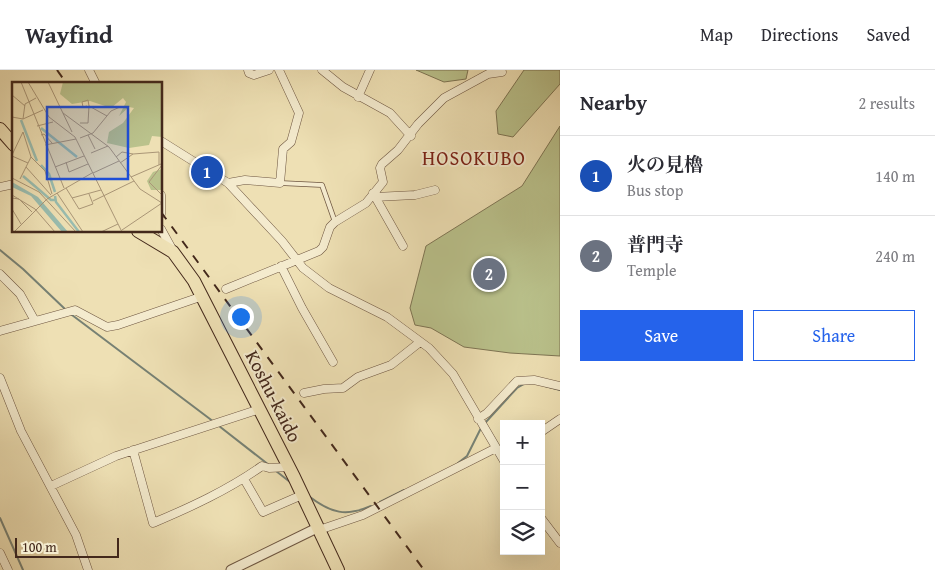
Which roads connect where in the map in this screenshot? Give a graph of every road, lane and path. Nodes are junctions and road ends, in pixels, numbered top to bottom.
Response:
1 (89, 70) edge
2 (248, 70) edge
3 (268, 70) edge
4 (279, 70) edge
5 (322, 70) edge
6 (370, 70) edge
7 (502, 72) dead end
8 (95, 82) edge
9 (358, 97) junction
10 (0, 129) edge
11 (410, 136) junction
12 (162, 142) edge
13 (12, 143) edge
14 (228, 183) junction
15 (280, 183) junction
16 (435, 190) dead end
17 (374, 195) junction
18 (335, 222) junction
19 (162, 231) edge
20 (140, 232) edge
21 (403, 246) dead end
22 (173, 252) junction
23 (295, 260) junction
24 (281, 266) junction
25 (0, 274) edge
26 (226, 289) dead end
27 (203, 296) junction
28 (35, 321) junction
29 (0, 331) edge
30 (420, 342) junction
31 (333, 362) dead end
32 (0, 378) edge
33 (560, 386) edge
34 (304, 394) dead end
35 (260, 409) junction
36 (560, 419) edge
37 (479, 420) junction
38 (545, 429) edge
39 (496, 448) junction
40 (133, 450) junction
41 (500, 454) edge
42 (287, 471) junction
43 (244, 479) junction
44 (51, 486) junction
45 (302, 494) junction
46 (545, 523) edge
47 (318, 529) junction
48 (560, 543) edge
49 (0, 553) edge
50 (8, 570) edge
51 (88, 570) edge
52 (231, 570) edge
53 (338, 570) edge

1 - 8 street
2 - 3 street
4 - 15 street
5 - 9 street
6 - 9 street
7 - 11 street
9 - 11 street
10 - 13 highway
11 - 17 street
12 - 14 street
14 - 15 street
14 - 23 street
15 - 18 lane
16 - 17 street
17 - 18 street
17 - 21 street
18 - 23 street
19 - 22 street
20 - 22 highway, Koshu-kaido
22 - 27 highway, Koshu-kaido
23 - 24 street
23 - 30 street
24 - 26 street
24 - 31 street
25 - 28 street
27 - 28 street
27 - 35 highway, Koshu-kaido
28 - 29 street
30 - 34 street
30 - 37 street
32 - 44 street
33 - 37 street
35 - 40 street
35 - 42 highway, Koshu-kaido
36 - 38 street
37 - 39 street
39 - 41 street
39 - 47 street
40 - 43 street
40 - 44 street
42 - 43 street
42 - 45 highway, Koshu-kaido
43 - 45 street
44 - 51 street
45 - 47 highway, Koshu-kaido
46 - 48 street
47 - 52 street
47 - 53 highway, Koshu-kaido
49 - 50 street

